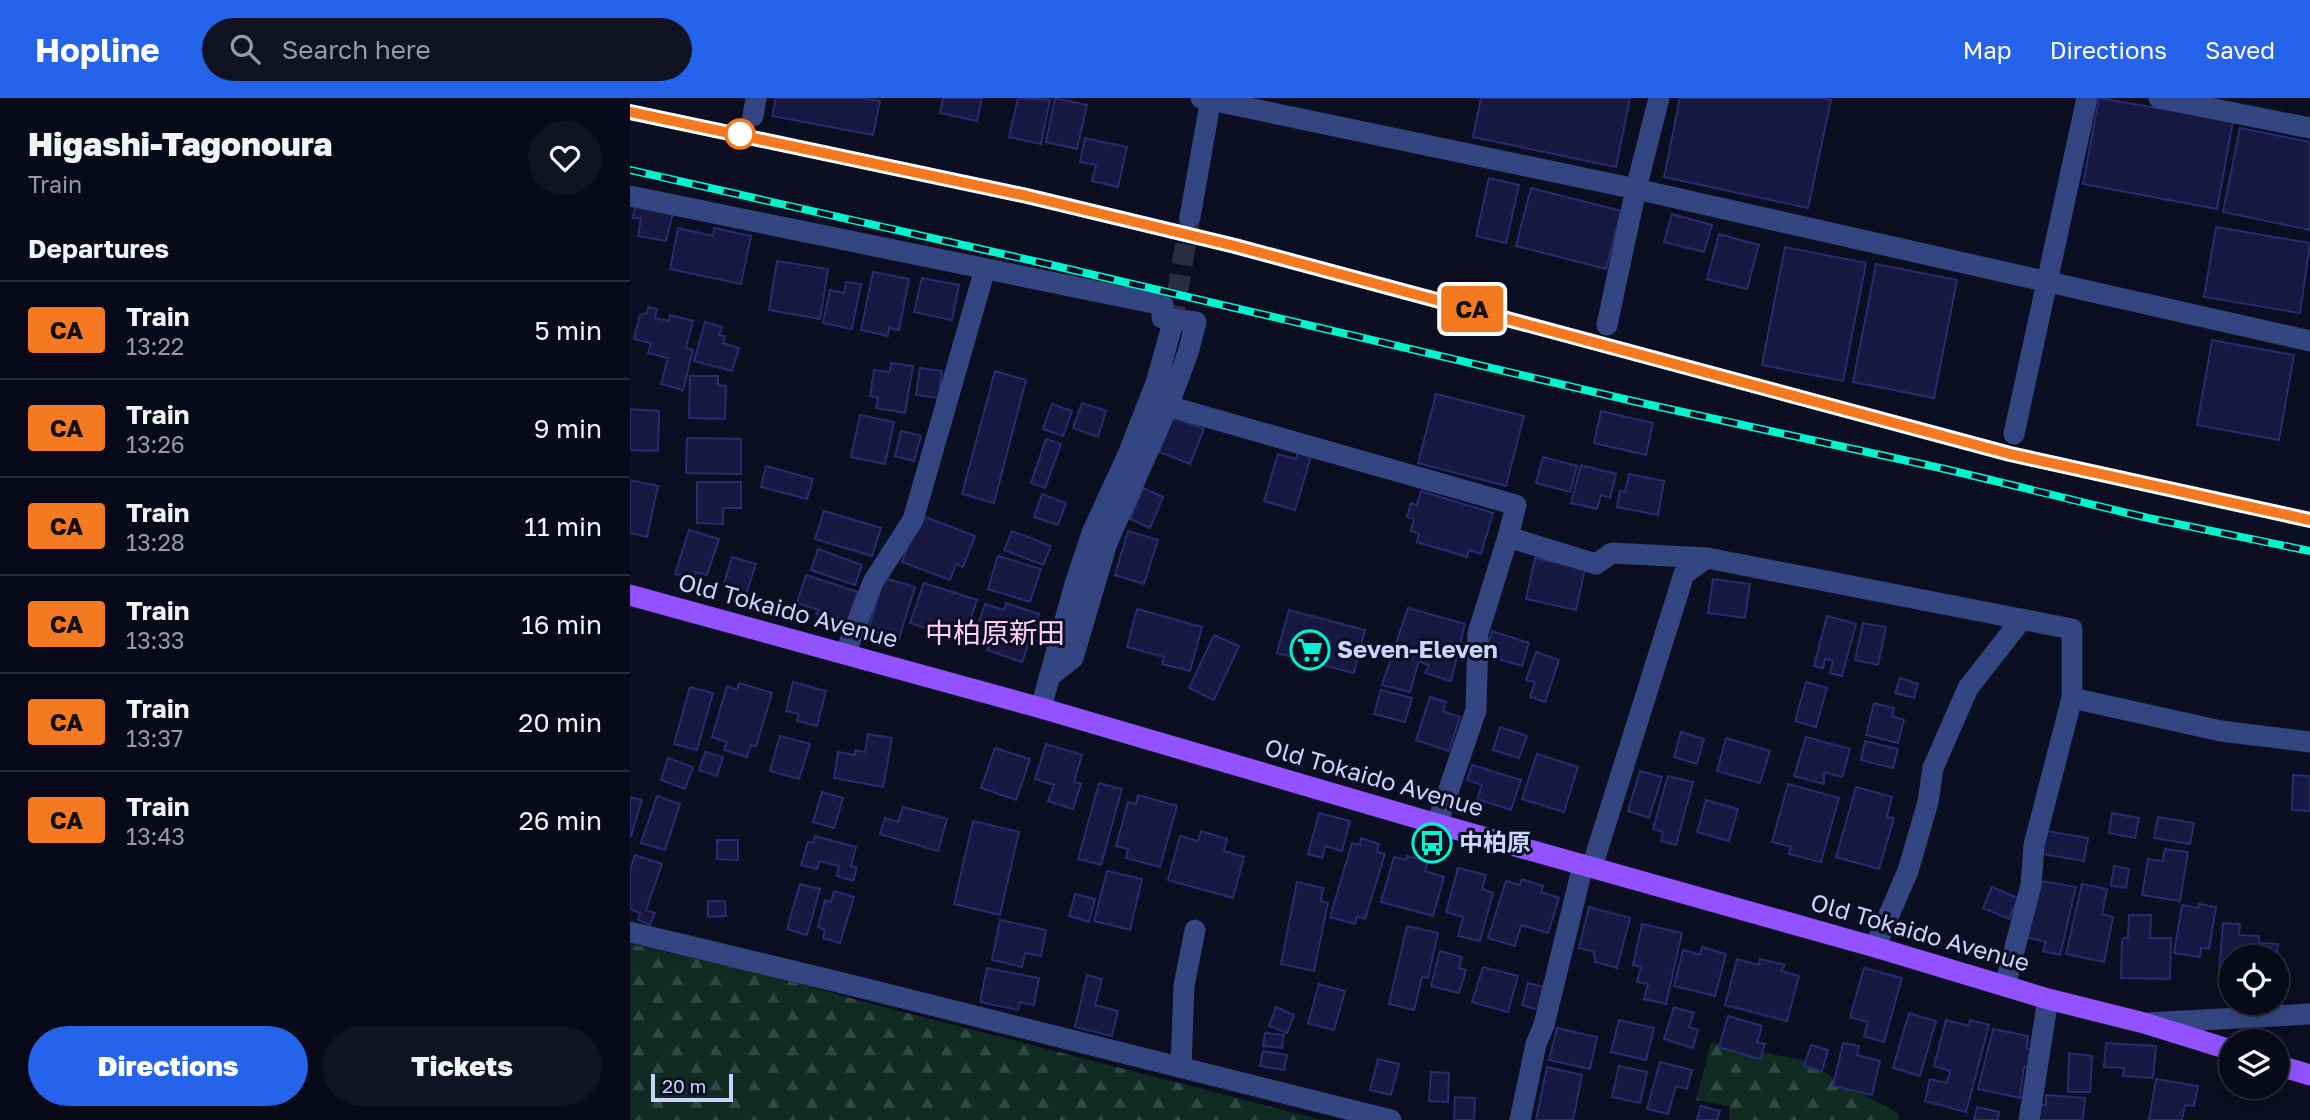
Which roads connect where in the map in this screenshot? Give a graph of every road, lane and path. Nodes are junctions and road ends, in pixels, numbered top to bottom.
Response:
1 (1659, 98) edge
2 (2087, 98) edge
3 (2159, 98) edge
4 (1207, 99) edge
5 (2310, 128) edge
6 (1636, 189) junction
7 (630, 196) edge
8 (1190, 217) tunnel mouth
9 (985, 269) junction
10 (2046, 282) junction
11 (1172, 326) tunnel mouth
12 (1607, 326) dead end
13 (2310, 341) edge
14 (1168, 406) junction
15 (2014, 434) dead end
16 (1508, 537) junction
17 (1707, 558) junction
18 (630, 595) edge
19 (2022, 619) junction
20 (845, 654) junction
21 (1049, 677) junction
22 (2072, 698) junction
23 (1041, 708) junction
24 (2310, 742) edge
25 (1437, 824) junction
26 (1587, 866) junction
27 (1195, 930) dead end
28 (630, 932) edge
29 (1875, 947) junction
30 (2005, 986) junction
31 (2048, 999) junction
32 (2310, 1014) edge
33 (2144, 1023) junction
34 (2219, 1047) edge
35 (1181, 1066) junction
36 (2289, 1069) edge
37 (2310, 1075) edge
38 (1391, 1120) edge
39 (1520, 1120) edge
40 (2029, 1120) edge

1 - 6 street
2 - 10 street
3 - 5 street
4 - 6 street
4 - 8 street
6 - 10 street
6 - 12 street
7 - 9 street
9 - 14 street
9 - 20 street
10 - 13 street
10 - 15 street
11 - 21 street
14 - 16 street
14 - 21 street
16 - 17 street
16 - 25 street
17 - 19 street
17 - 26 street
18 - 20 main road, Old Tokaido Avenue
19 - 22 street
19 - 29 street
20 - 23 main road, Old Tokaido Avenue
21 - 23 street
22 - 24 street
22 - 30 street
23 - 25 main road, Old Tokaido Avenue
25 - 26 main road, Old Tokaido Avenue
26 - 29 main road, Old Tokaido Avenue
26 - 39 street
27 - 35 street
28 - 35 street
29 - 30 main road, Old Tokaido Avenue
30 - 31 main road, Old Tokaido Avenue
31 - 33 main road, Old Tokaido Avenue
31 - 40 street
32 - 33 street
33 - 34 main road, Old Tokaido Avenue
35 - 38 street
36 - 37 main road

